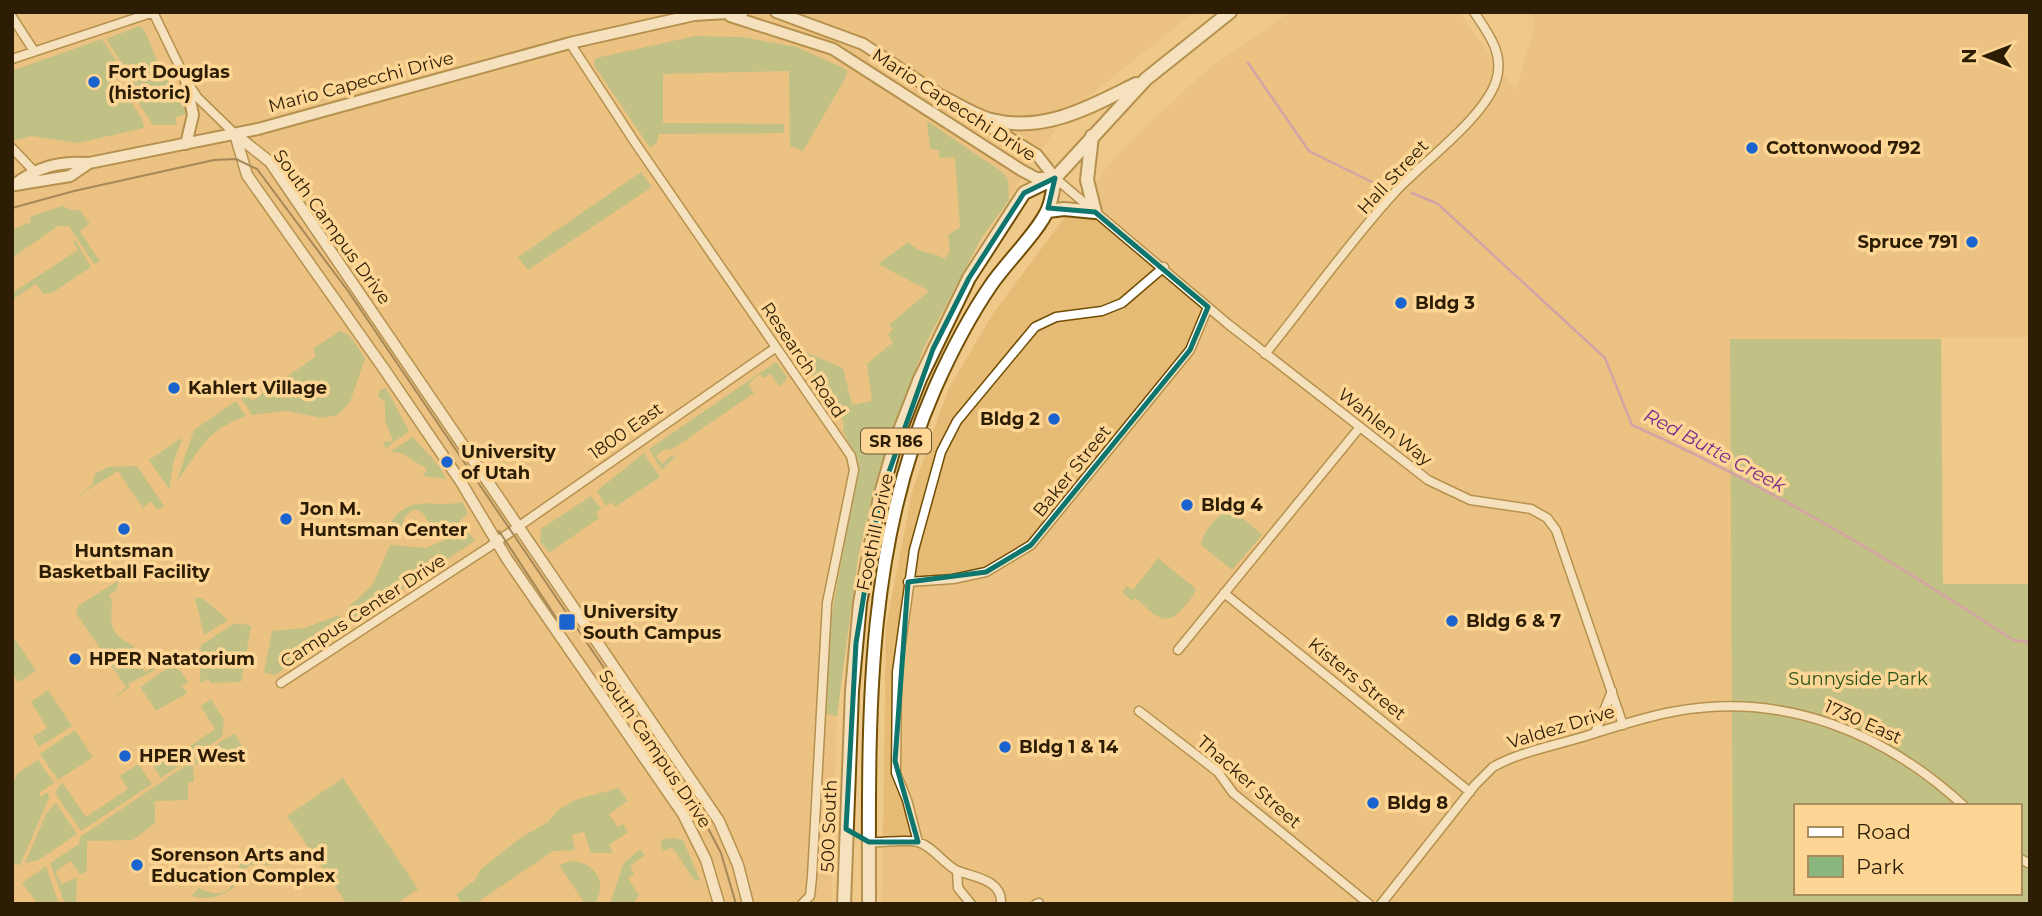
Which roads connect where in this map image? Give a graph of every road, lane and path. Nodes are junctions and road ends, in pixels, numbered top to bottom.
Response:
1 (153, 12) edge
2 (743, 12) edge
3 (776, 12) edge
4 (1230, 12) edge
5 (1474, 12) edge
6 (724, 14) junction
7 (12, 17) edge
8 (570, 43) junction
9 (34, 51) junction
10 (15, 58) edge
11 (12, 66) edge
12 (1146, 79) junction
13 (186, 80) junction
14 (942, 96) junction
15 (235, 134) junction
16 (1092, 136) junction
17 (186, 144) junction
18 (12, 148) edge
19 (89, 163) junction
20 (33, 170) junction
21 (1055, 178) junction
22 (13, 185) edge
23 (1048, 211) junction
24 (1095, 212) junction
25 (1164, 267) junction
26 (1208, 307) junction
27 (775, 348) junction
28 (1265, 354) junction
29 (1360, 426) junction
30 (519, 527) junction
31 (497, 542) junction
32 (908, 582) junction
33 (1224, 593) junction
34 (1178, 650) dead end
35 (281, 683) dead end
36 (1612, 691) junction
37 (1732, 706) joint
38 (1139, 711) dead end
39 (1623, 724) junction
40 (1595, 733) junction
41 (849, 750) joint
42 (1470, 792) junction
43 (1962, 804) edge
44 (846, 830) junction
45 (869, 842) junction
46 (918, 842) junction
47 (957, 871) junction
48 (719, 904) edge
49 (748, 904) edge
50 (802, 904) edge
51 (844, 904) edge
52 (869, 904) edge
53 (971, 904) edge
54 (1001, 904) edge
55 (1369, 904) edge
56 (1381, 904) edge

1 - 9 street
1 - 13 street
2 - 6 main road, Mario Capecchi Drive
3 - 14 main road, Mario Capecchi Drive
4 - 12 main road, Foothill Drive / SR 186
5 - 28 street, Hall Street
6 - 8 main road, Mario Capecchi Drive
6 - 21 main road, Mario Capecchi Drive
7 - 9 street
8 - 15 main road, Mario Capecchi Drive
8 - 27 street, Research Road
9 - 10 street
10 - 11 street
12 - 14 main road
12 - 16 main road, Foothill Drive / SR 186
13 - 15 street
13 - 17 main road
14 - 21 main road, Mario Capecchi Drive
15 - 17 main road, Mario Capecchi Drive
15 - 30 street, South Campus Drive
15 - 31 street, South Campus Drive
16 - 21 main road, Foothill Drive / SR 186
16 - 24 main road
17 - 19 main road, Mario Capecchi Drive
18 - 20 street
19 - 20 main road, Mario Capecchi Drive
19 - 22 main road, Mario Capecchi Drive
20 - 22 main road, Mario Capecchi Drive
21 - 23 main road, Foothill Drive / SR 186
21 - 24 street, Wahlen Way
21 - 41 main road, Foothill Drive / SR 186
23 - 24 main road
23 - 45 main road, Foothill Drive / SR 186
24 - 25 street, Wahlen Way
25 - 26 street, Wahlen Way
25 - 32 street
26 - 28 street, Wahlen Way
26 - 32 street, Baker Street
27 - 30 street, 1800 East
27 - 50 street, Research Road
28 - 29 street, Wahlen Way
29 - 33 street
29 - 36 street, Wahlen Way
30 - 31 street, 1800 East
30 - 49 street, South Campus Drive
31 - 35 street, Campus Center Drive
31 - 48 street, South Campus Drive
32 - 46 street
33 - 34 street
33 - 42 street, Kisters Street
36 - 39 street, Wahlen Way
36 - 40 street
37 - 39 street, Valdez Drive
37 - 43 street, 1730 East
38 - 55 street, Thacker Street
39 - 40 street, Valdez Drive
40 - 42 street, Valdez Drive
41 - 44 main road, 500 South / SR 186
42 - 56 street, Valdez Drive
44 - 45 main road
44 - 51 main road, 500 South / SR 186
45 - 46 street
45 - 52 main road, SR 186
46 - 47 street
47 - 53 street
47 - 54 street

